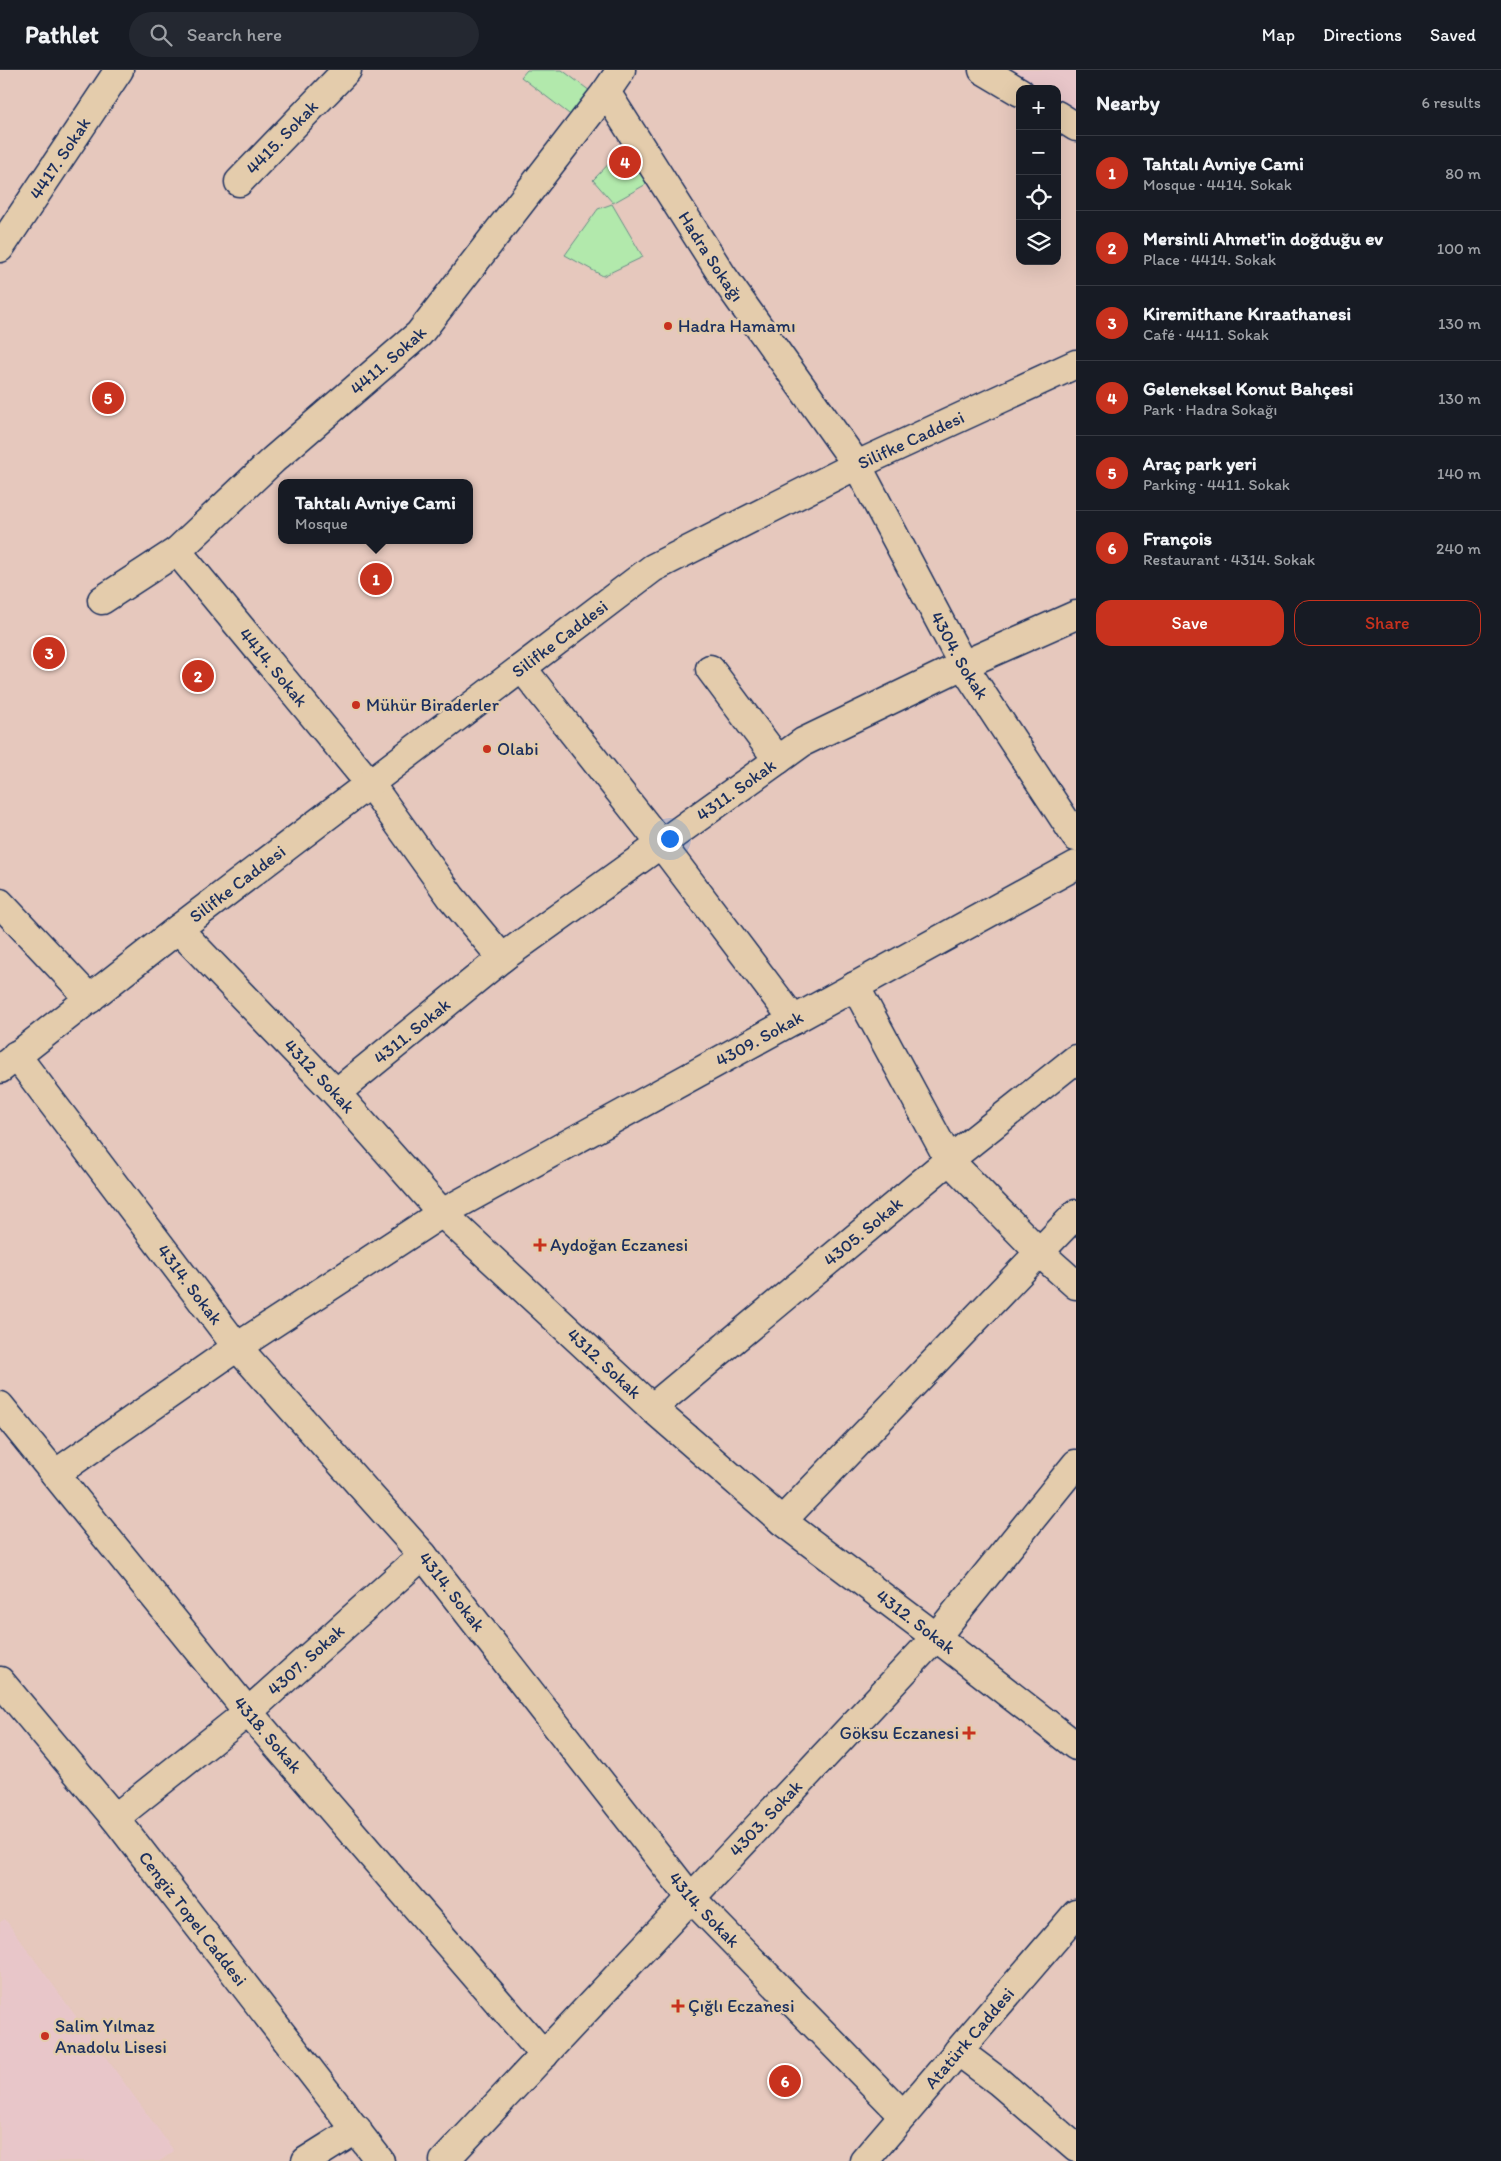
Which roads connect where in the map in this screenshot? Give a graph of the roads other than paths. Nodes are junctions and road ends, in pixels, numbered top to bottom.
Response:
1 (120, 70) edge
2 (347, 70) edge
3 (621, 70) edge
4 (983, 70) edge
5 (1016, 90) edge
6 (606, 92) junction
7 (1061, 118) edge
8 (1076, 127) edge
9 (239, 182) dead end
10 (0, 248) edge
11 (1076, 364) edge
12 (857, 465) junction
13 (177, 551) junction
14 (102, 600) dead end
15 (1076, 615) edge
16 (963, 665) junction
17 (522, 668) junction
18 (710, 669) dead end
19 (778, 760) junction
20 (370, 784) junction
21 (1076, 837) edge
22 (661, 844) junction
23 (1076, 865) edge
24 (0, 903) edge
25 (178, 930) junction
26 (502, 958) junction
27 (855, 986) junction
28 (90, 999) junction
29 (794, 1020) junction
30 (1076, 1059) edge
31 (8, 1062) edge
32 (336, 1093) junction
33 (949, 1160) junction
34 (442, 1213) junction
35 (1076, 1214) edge
36 (1039, 1252) junction
37 (1076, 1285) edge
38 (237, 1347) junction
39 (0, 1406) edge
40 (652, 1408) junction
41 (1076, 1464) edge
42 (55, 1474) junction
43 (782, 1521) junction
44 (423, 1555) junction
45 (936, 1637) junction
46 (0, 1681) edge
47 (248, 1712) junction
48 (1076, 1746) edge
49 (115, 1818) junction
50 (691, 1898) junction
51 (1076, 1914) edge
52 (958, 2051) junction
53 (544, 2055) junction
54 (903, 2115) junction
55 (357, 2129) junction
56 (1076, 2148) edge
57 (306, 2161) edge
58 (380, 2161) edge
59 (444, 2161) edge
60 (864, 2161) edge

1 - 10 street, 4417. Sokak
2 - 9 street, 4415. Sokak
3 - 6 street, 4411. Sokak
4 - 5 street
6 - 12 street, Hadra Sokağı
6 - 13 street, 4411. Sokak
7 - 8 street
11 - 12 street, Silifke Caddesi
12 - 16 street, 4304. Sokak
12 - 17 street, Silifke Caddesi
13 - 14 street, 4411. Sokak
13 - 20 street, 4414. Sokak
15 - 16 street, 4311. Sokak
16 - 19 street, 4311. Sokak
16 - 21 street, 4304. Sokak
17 - 20 street, Silifke Caddesi
17 - 22 street
18 - 19 street
19 - 22 street, 4311. Sokak
20 - 25 street, Silifke Caddesi
20 - 26 street, 4414. Sokak
22 - 26 street, 4311. Sokak
22 - 29 street
23 - 27 street, 4309. Sokak
24 - 28 street
25 - 28 street, Silifke Caddesi
25 - 32 street, 4312. Sokak
26 - 32 street, 4311. Sokak
27 - 29 street, 4309. Sokak
27 - 33 street
28 - 31 street, Silifke Caddesi
29 - 34 street, 4309. Sokak
30 - 33 street, 4305. Sokak
31 - 38 street, 4314. Sokak
32 - 34 street, 4312. Sokak
33 - 36 street
33 - 40 street, 4305. Sokak
34 - 38 street, 4309. Sokak
34 - 40 street, 4312. Sokak
35 - 36 street
36 - 37 street
36 - 43 street
38 - 42 street, 4309. Sokak
38 - 44 street, 4314. Sokak
39 - 42 street, 4318. Sokak
40 - 43 street, 4312. Sokak
41 - 45 street, 4303. Sokak
42 - 47 street, 4318. Sokak
43 - 45 street, 4312. Sokak
44 - 47 street, 4307. Sokak
44 - 50 street, 4314. Sokak
45 - 48 street, 4312. Sokak
45 - 50 street, 4303. Sokak
46 - 49 street, Cengiz Topel Caddesi
47 - 49 street, 4307. Sokak
47 - 53 street, 4318. Sokak
49 - 55 street, Cengiz Topel Caddesi
50 - 53 street, 4303. Sokak
50 - 54 street, 4314. Sokak
51 - 52 street, Atatürk Caddesi
52 - 54 street, Atatürk Caddesi
52 - 56 street
53 - 59 street, 4303. Sokak
54 - 60 street, Atatürk Caddesi
55 - 57 street
55 - 58 street, Cengiz Topel Caddesi

